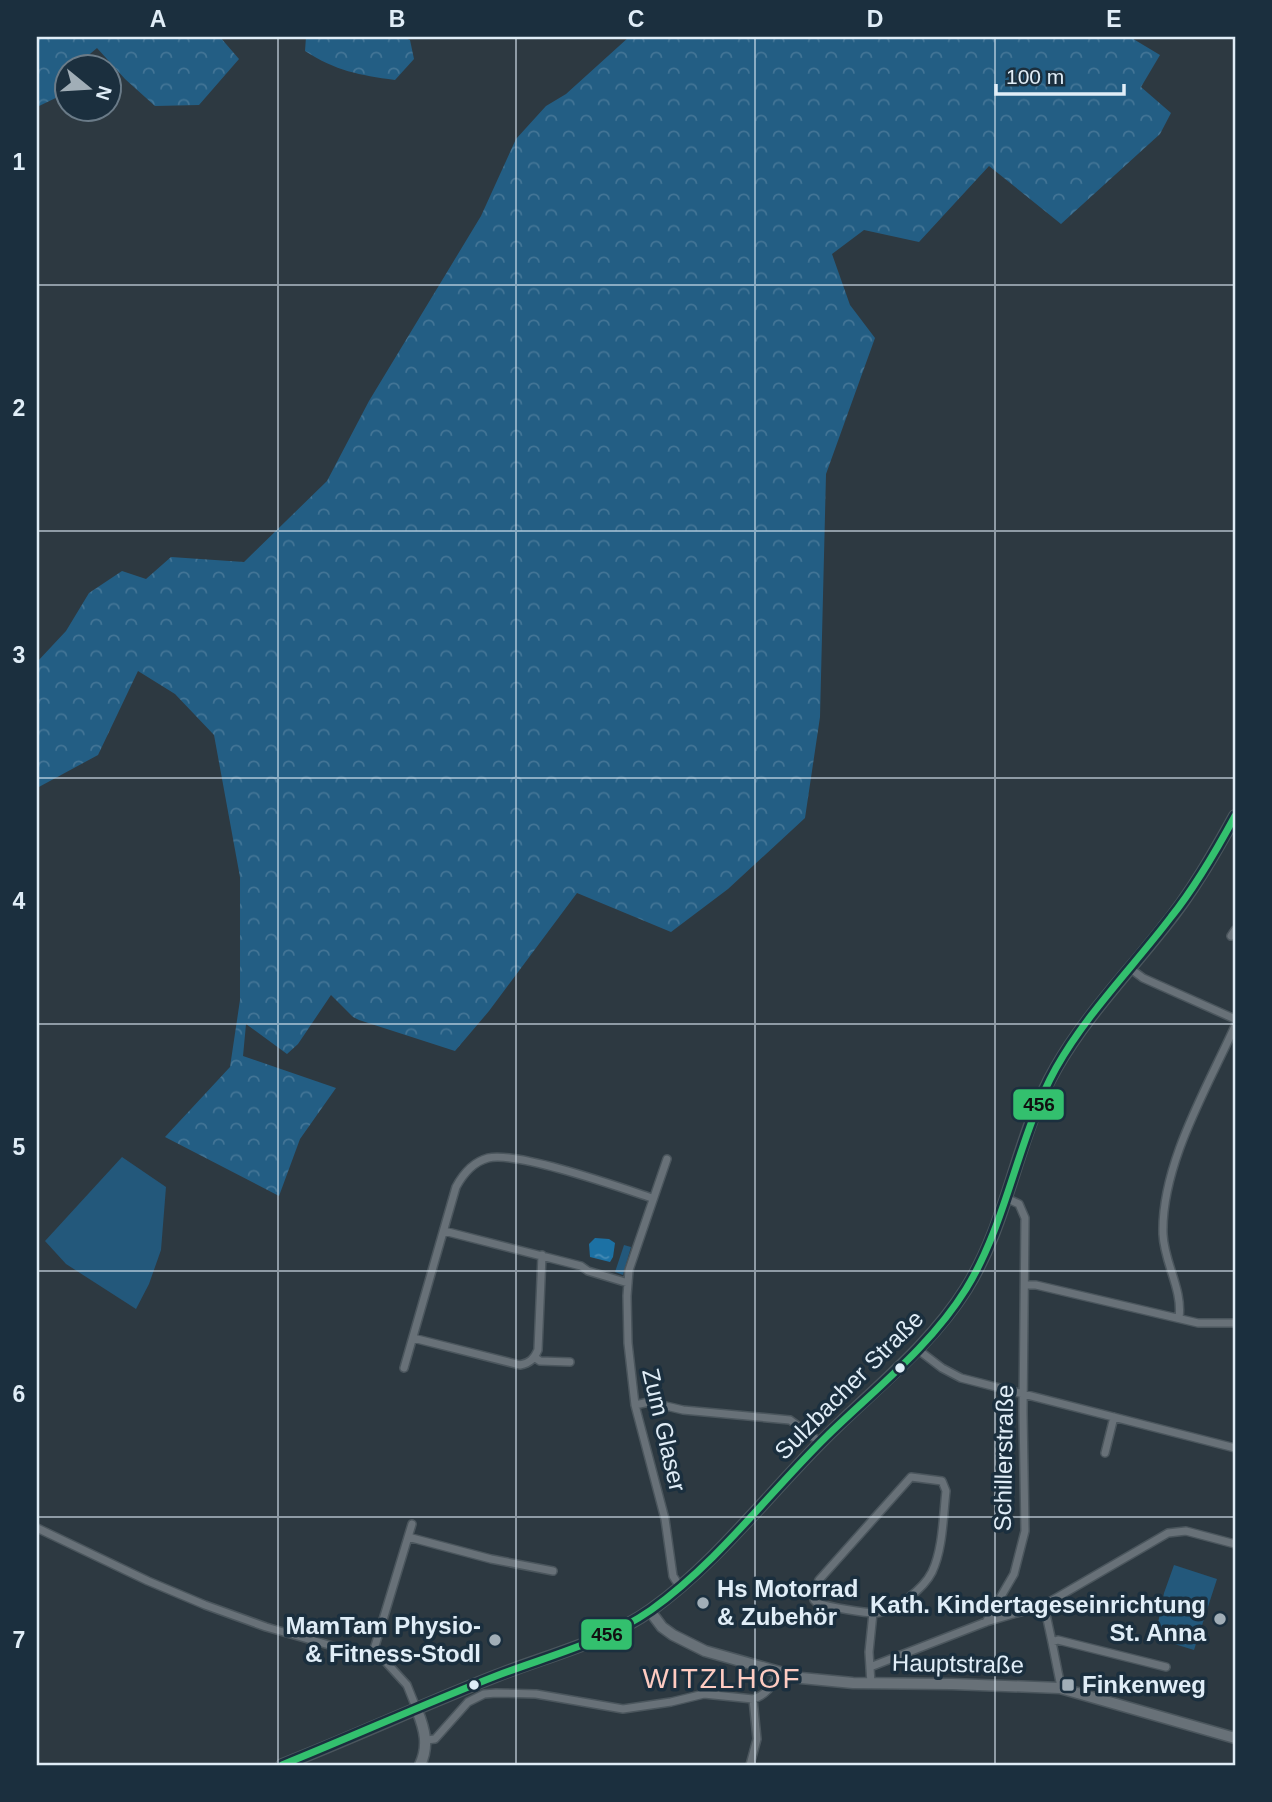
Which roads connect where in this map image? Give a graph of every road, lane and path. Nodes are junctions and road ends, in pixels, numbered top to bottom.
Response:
1 (1235, 816) edge
2 (1131, 969) junction
3 (1235, 1019) edge
4 (1235, 1026) edge
5 (667, 1159) dead end
6 (652, 1198) junction
7 (1006, 1198) junction
8 (444, 1231) junction
9 (542, 1255) junction
10 (628, 1283) junction
11 (1025, 1285) junction
12 (1179, 1318) junction
13 (1235, 1323) edge
14 (413, 1338) junction
15 (917, 1349) junction
16 (534, 1357) junction
17 (570, 1362) dead end
18 (404, 1368) dead end
19 (1024, 1394) junction
20 (635, 1405) junction
21 (1114, 1417) junction
22 (820, 1443) junction
23 (1235, 1448) edge
24 (1105, 1453) dead end
25 (412, 1524) dead end
26 (37, 1528) edge
27 (408, 1537) junction
28 (1235, 1544) edge
29 (553, 1572) dead end
30 (680, 1587) junction
31 (1044, 1605) junction
32 (650, 1611) junction
33 (873, 1613) junction
34 (986, 1622) junction
35 (1052, 1642) junction
36 (372, 1656) junction
37 (870, 1667) junction
38 (1166, 1667) dead end
39 (777, 1673) junction
40 (871, 1684) junction
41 (1060, 1688) junction
42 (753, 1699) junction
43 (417, 1710) junction
44 (1235, 1738) edge
45 (426, 1740) junction
46 (282, 1765) edge
47 (420, 1765) edge
48 (750, 1765) edge

1 - 2 main road, Sulzbacher Straße
2 - 3 street
2 - 7 main road, Sulzbacher Straße
4 - 12 street
5 - 6 street, Zum Glaser
6 - 8 street
6 - 10 street, Zum Glaser
7 - 11 street, Schillerstraße
7 - 15 main road, Sulzbacher Straße
8 - 9 street
8 - 14 street
9 - 10 street
9 - 16 street
10 - 20 street, Zum Glaser
11 - 12 street
11 - 19 street, Schillerstraße
12 - 13 street
14 - 16 street
14 - 18 street
15 - 19 street
15 - 22 main road, Sulzbacher Straße
16 - 17 street
19 - 21 street
19 - 34 street, Schillerstraße
20 - 22 street
20 - 30 street, Zum Glaser
21 - 23 street
21 - 24 street
22 - 30 main road, Sulzbacher Straße
25 - 27 street
26 - 36 street
27 - 29 street
27 - 36 street
28 - 31 street
30 - 32 main road, Sulzbacher Straße
31 - 34 street
31 - 35 street
32 - 39 street, Hauptstraße
32 - 43 main road, Sulzbacher Straße
33 - 33 street
33 - 37 street
34 - 37 street
35 - 38 street
35 - 41 street
36 - 43 street
37 - 40 street
39 - 40 street, Hauptstraße
39 - 42 street
40 - 41 street, Hauptstraße
41 - 44 street, Hauptstraße
42 - 45 street
42 - 48 street
43 - 45 street
43 - 46 main road, Sulzbacher Straße
45 - 47 street

